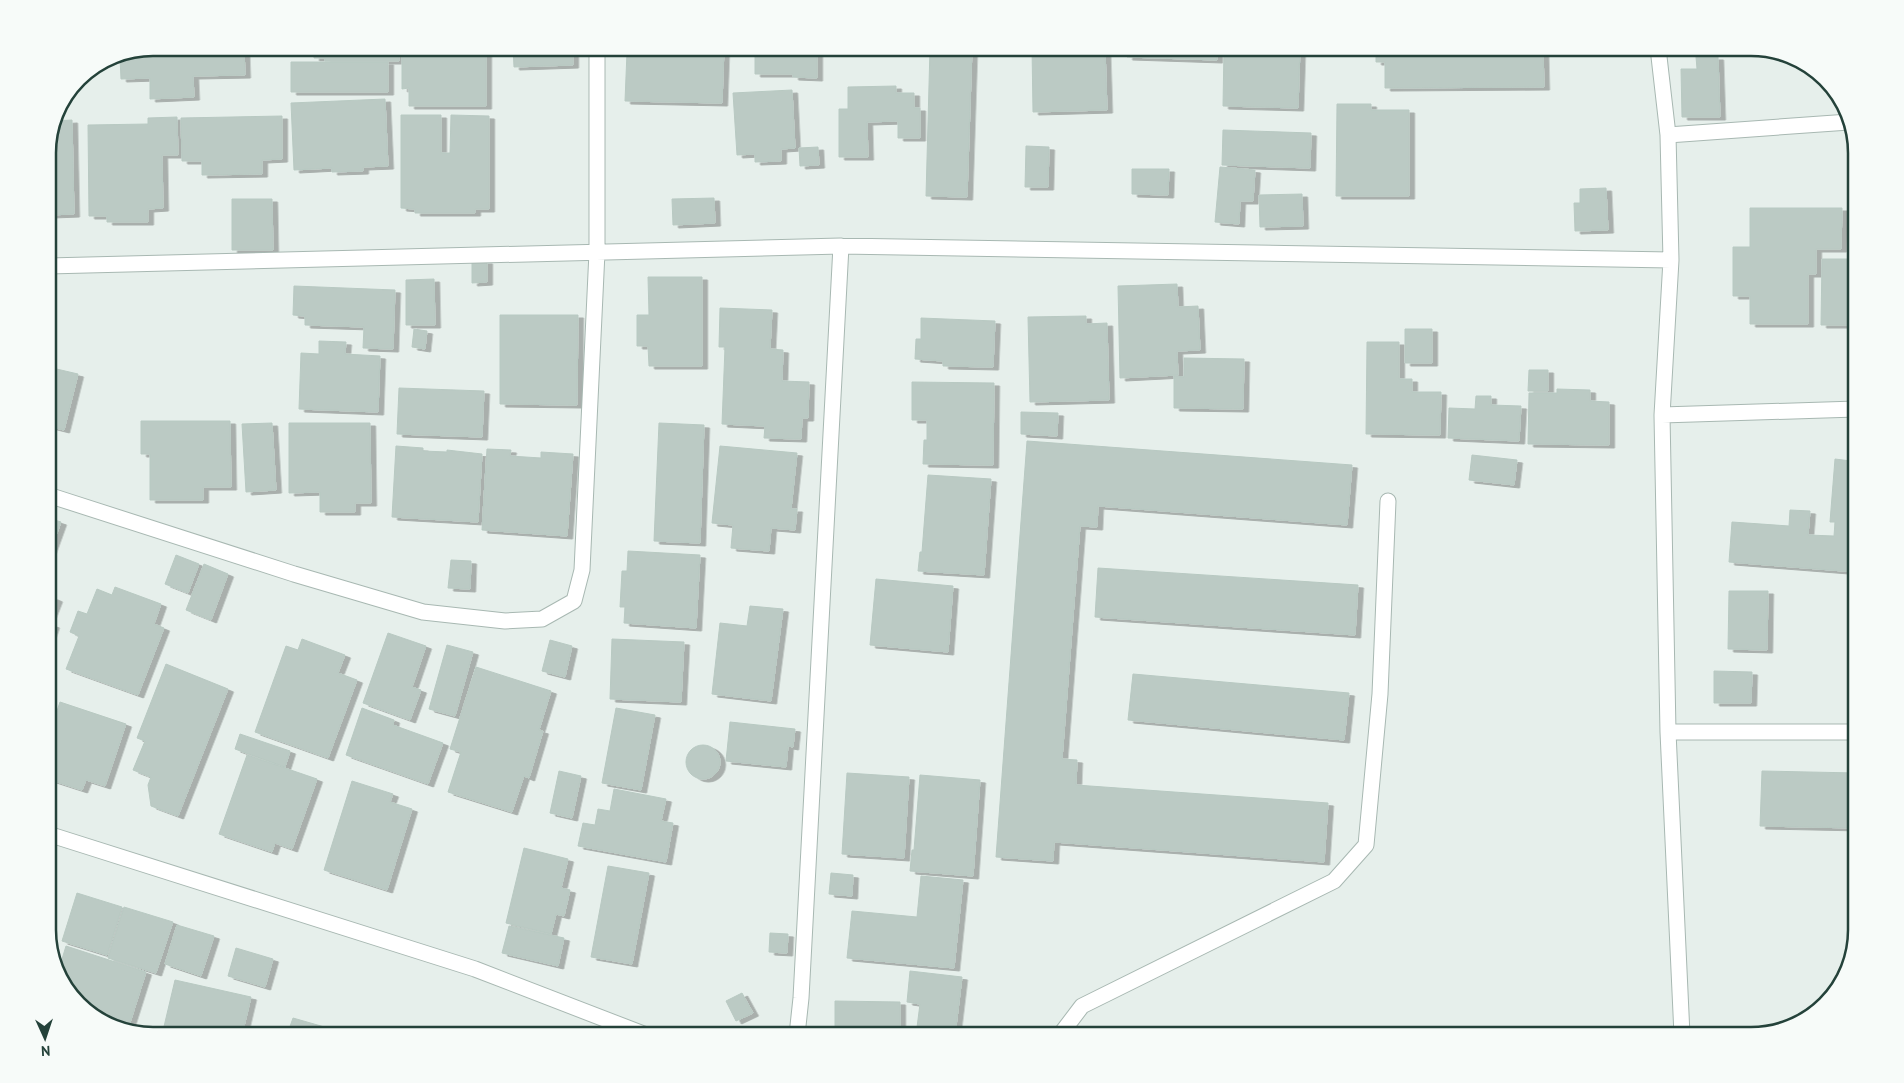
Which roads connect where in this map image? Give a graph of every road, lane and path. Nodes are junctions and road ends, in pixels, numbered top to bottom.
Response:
1 (597, 56) edge
2 (1659, 56) edge
3 (1842, 122) edge
4 (1668, 135) junction
5 (841, 246) junction
6 (597, 252) junction
7 (1671, 260) junction
8 (56, 266) edge
9 (1848, 409) edge
10 (1662, 415) junction
11 (56, 497) edge
12 (1388, 501) dead end
13 (1668, 732) junction
14 (1848, 732) edge
15 (56, 837) edge
16 (623, 1027) edge
17 (798, 1027) edge
18 (1067, 1027) edge
19 (1682, 1027) edge

1 - 6 street
2 - 4 street
3 - 4 street
4 - 7 street
5 - 6 street
5 - 7 street
5 - 17 street
6 - 8 street
6 - 11 street
7 - 10 street
9 - 10 street
10 - 13 street
12 - 18 street
13 - 14 street
13 - 19 street
15 - 16 street

